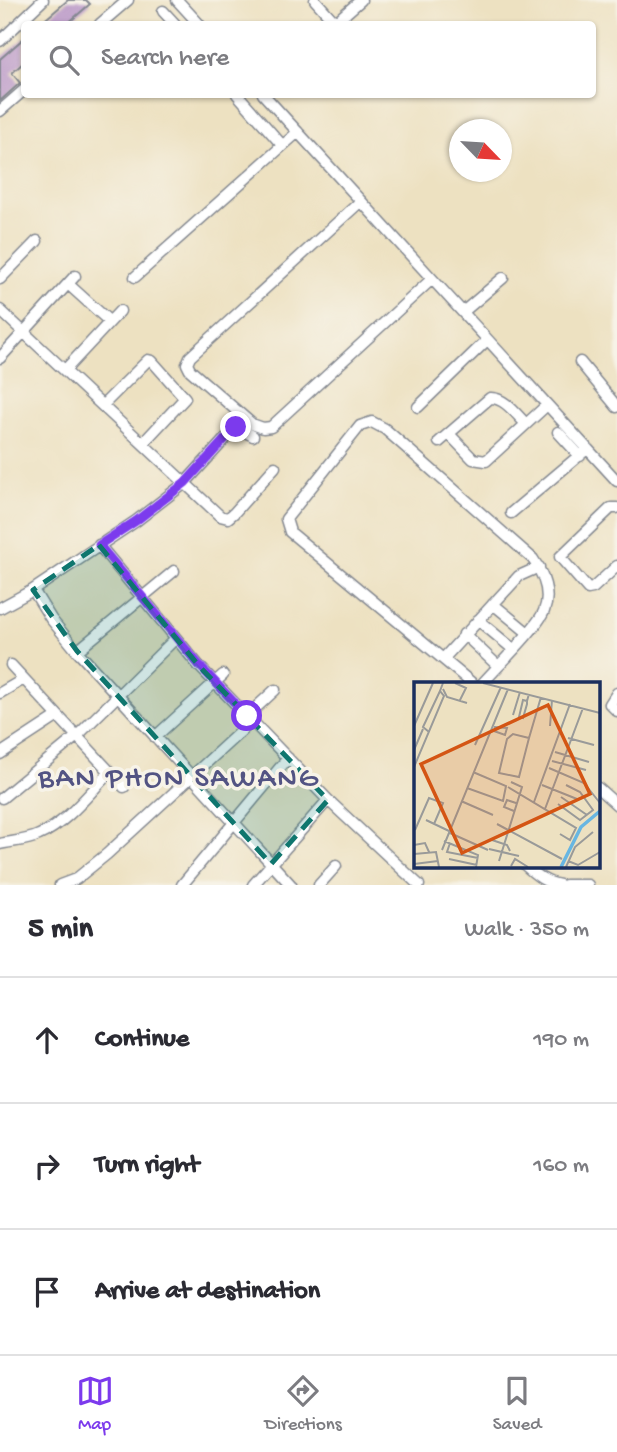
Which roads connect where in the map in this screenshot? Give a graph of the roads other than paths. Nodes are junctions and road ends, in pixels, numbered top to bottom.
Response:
1 (43, 0) edge
2 (128, 0) edge
3 (177, 0) edge
4 (315, 0) edge
5 (361, 0) edge
6 (163, 11) dead end
7 (104, 21) edge
8 (172, 21) edge
9 (197, 21) edge
10 (0, 41) edge
11 (21, 93) edge
12 (241, 98) edge
13 (268, 98) edge
14 (0, 111) edge
15 (298, 132) junction
16 (282, 145) junction
17 (361, 201) junction
18 (37, 241) dead end
19 (135, 277) dead end
20 (503, 278) dead end
21 (0, 279) edge
22 (432, 279) junction
23 (0, 310) edge
24 (120, 311) dead end
25 (463, 312) junction
26 (110, 322) junction
27 (24, 332) junction
28 (487, 340) junction
29 (0, 358) edge
30 (580, 362) dead end
31 (65, 370) junction
32 (103, 405) junction
33 (547, 405) junction
34 (418, 407) dead end
35 (617, 407) edge
36 (526, 424) junction
37 (558, 432) dead end
38 (449, 434) junction
39 (253, 436) dead end
40 (439, 442) dead end
41 (143, 443) junction
42 (583, 453) junction
43 (275, 467) dead end
44 (617, 481) edge
45 (185, 483) junction
46 (617, 509) edge
47 (511, 513) dead end
48 (99, 545) junction
49 (617, 566) edge
50 (539, 567) junction
51 (174, 571) dead end
52 (33, 590) junction
53 (142, 597) junction
54 (493, 604) junction
55 (0, 608) edge
56 (478, 620) junction
57 (527, 632) junction
58 (464, 634) junction
59 (176, 638) junction
60 (513, 649) junction
61 (77, 651) junction
62 (443, 659) junction
63 (11, 665) dead end
64 (498, 666) junction
65 (24, 678) junction
66 (219, 678) junction
67 (471, 682) edge
68 (484, 682) edge
69 (275, 690) dead end
70 (0, 693) edge
71 (617, 693) edge
72 (117, 695) junction
73 (617, 711) edge
74 (58, 716) junction
75 (250, 718) junction
76 (78, 736) junction
77 (155, 737) junction
78 (0, 754) edge
79 (288, 758) junction
80 (110, 772) junction
81 (190, 776) junction
82 (124, 787) dead end
83 (600, 790) edge
84 (2, 799) dead end
85 (328, 800) junction
86 (617, 805) edge
87 (234, 824) junction
88 (0, 844) edge
89 (271, 864) junction
90 (336, 866) dead end
91 (527, 867) edge
92 (60, 885) edge
93 (182, 885) edge
94 (253, 885) edge
95 (291, 885) edge
96 (318, 885) edge
97 (419, 885) edge
98 (562, 885) edge
99 (570, 885) edge
100 (588, 885) edge

1 - 10 street
2 - 7 street
3 - 9 street
4 - 5 street
6 - 8 street
11 - 14 street
12 - 16 street
13 - 15 street
15 - 16 street
15 - 17 street
16 - 19 street
17 - 22 street
17 - 22 street
18 - 21 street
20 - 25 street
22 - 25 street
23 - 27 street
24 - 26 street
25 - 28 street
26 - 27 street
26 - 31 street
27 - 29 street
27 - 31 street
28 - 33 street
28 - 34 street
30 - 35 street
31 - 32 street
32 - 41 street
32 - 41 street
33 - 36 street
33 - 42 street
36 - 38 street
36 - 38 street
37 - 42 street
38 - 40 street
39 - 45 street
41 - 45 street
42 - 44 street
42 - 47 street
43 - 45 street
45 - 48 street
46 - 49 street
48 - 52 street
48 - 53 street
50 - 54 street
50 - 57 street
50 - 62 street
51 - 53 street
52 - 55 street
52 - 61 street
53 - 59 street
53 - 61 street
54 - 56 street
54 - 57 street
56 - 58 street
56 - 60 street
57 - 60 street
58 - 62 street
58 - 64 street
59 - 66 street
59 - 72 street
60 - 64 street
61 - 72 street
62 - 67 street
63 - 65 street
64 - 68 street
65 - 70 street
65 - 74 street
66 - 75 street
66 - 77 street
69 - 75 street
71 - 73 street
72 - 76 street
72 - 77 street
74 - 76 street
74 - 78 street
75 - 79 street
75 - 81 street
76 - 80 street
76 - 84 street
77 - 81 street
79 - 85 street
79 - 87 street
80 - 82 street
80 - 88 street
81 - 87 street
81 - 92 street
83 - 86 street
85 - 89 street
85 - 97 street
87 - 89 street
87 - 93 street
89 - 94 street
89 - 95 street
90 - 96 street
91 - 98 street
98 - 99 street
99 - 100 street

